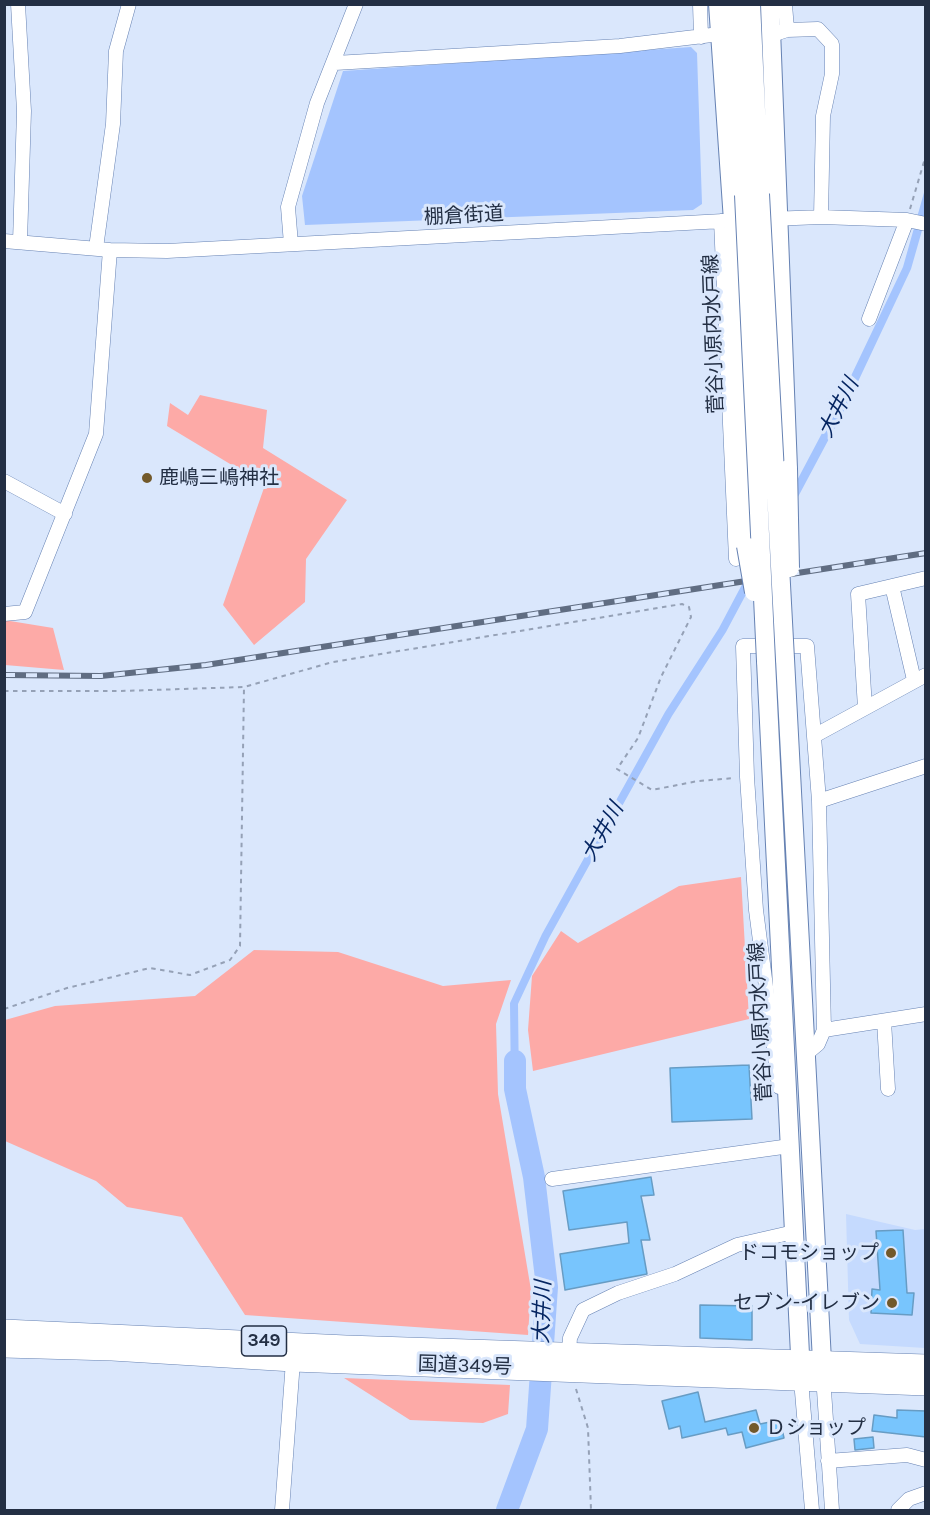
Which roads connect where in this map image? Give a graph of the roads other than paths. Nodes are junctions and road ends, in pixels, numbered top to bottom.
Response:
1 (129, 4) edge
2 (357, 4) edge
3 (700, 4) edge
4 (718, 4) edge
5 (734, 4) edge
6 (751, 4) edge
7 (770, 4) edge
8 (785, 4) edge
9 (13, 6) edge
10 (779, 33) junction
11 (720, 34) junction
12 (701, 37) junction
13 (335, 63) junction
14 (752, 195) junction
15 (821, 217) junction
16 (780, 219) junction
17 (727, 221) junction
18 (909, 221) junction
19 (926, 224) edge
20 (4, 241) edge
21 (20, 242) junction
22 (291, 244) junction
23 (103, 249) junction
24 (869, 319) dead end
25 (4, 481) edge
26 (65, 514) junction
27 (736, 559) dead end
28 (926, 578) edge
29 (892, 586) junction
30 (4, 614) edge
31 (785, 659) junction
32 (766, 661) junction
33 (920, 677) edge
34 (865, 708) junction
35 (814, 736) junction
36 (926, 766) edge
37 (819, 801) junction
38 (926, 1014) edge
39 (884, 1021) junction
40 (824, 1030) junction
41 (806, 1054) junction
42 (888, 1089) dead end
43 (789, 1118) junction
44 (790, 1146) junction
45 (552, 1179) dead end
46 (794, 1232) junction
47 (4, 1330) edge
48 (4, 1347) edge
49 (522, 1360) junction
50 (293, 1361) junction
51 (564, 1361) junction
52 (926, 1365) edge
53 (801, 1370) junction
54 (822, 1371) junction
55 (926, 1384) edge
56 (926, 1460) edge
57 (828, 1461) junction
58 (926, 1493) edge
59 (282, 1510) edge
60 (812, 1510) edge
61 (831, 1510) edge
62 (898, 1510) edge

1 - 23 street
2 - 13 street
3 - 12 street
4 - 11 main road, 菅谷小原内水戸線
5 - 14 main road, 菅谷小原内水戸線
6 - 14 main road, 菅谷小原内水戸線
7 - 10 main road, 菅谷小原内水戸線
8 - 10 street
9 - 21 street
10 - 15 street
10 - 16 main road, 菅谷小原内水戸線
11 - 12 street
11 - 17 main road, 菅谷小原内水戸線
12 - 13 street
13 - 22 street
14 - 31 main road, 菅谷小原内水戸線, bridge
14 - 32 main road, 菅谷小原内水戸線, bridge
15 - 16 street, 棚倉街道
15 - 18 street, 棚倉街道
16 - 17 street, 棚倉街道
16 - 31 main road, 菅谷小原内水戸線, bridge
17 - 22 street, 棚倉街道
17 - 27 street
17 - 32 main road, 菅谷小原内水戸線, bridge
18 - 19 street, 棚倉街道
18 - 24 street
20 - 21 street, 棚倉街道
21 - 23 street, 棚倉街道
22 - 23 street, 棚倉街道
23 - 26 street
25 - 26 street
26 - 30 street
28 - 29 street
29 - 33 street
29 - 34 street
31 - 41 main road, 菅谷小原内水戸線
32 - 43 main road, 菅谷小原内水戸線
33 - 34 street
34 - 35 street
35 - 37 street
35 - 43 street
36 - 37 street
37 - 40 street
38 - 39 street
39 - 40 street
39 - 42 street
40 - 41 street
41 - 54 main road, 菅谷小原内水戸線
43 - 44 main road, 菅谷小原内水戸線
44 - 45 street
44 - 46 main road, 菅谷小原内水戸線
46 - 51 street
46 - 53 main road, 菅谷小原内水戸線
47 - 49 highway, 国道349号 / 349
48 - 50 highway, 国道349号 / 349
49 - 50 highway, 国道349号 / 349
49 - 51 highway, 国道349号 / 349
50 - 59 street
51 - 53 highway, 国道349号 / 349
52 - 54 highway, 国道349号 / 349
53 - 54 highway, 国道349号 / 349
53 - 60 street
54 - 55 highway, 国道349号 / 349
54 - 57 street
56 - 57 street
57 - 61 street
58 - 62 street

